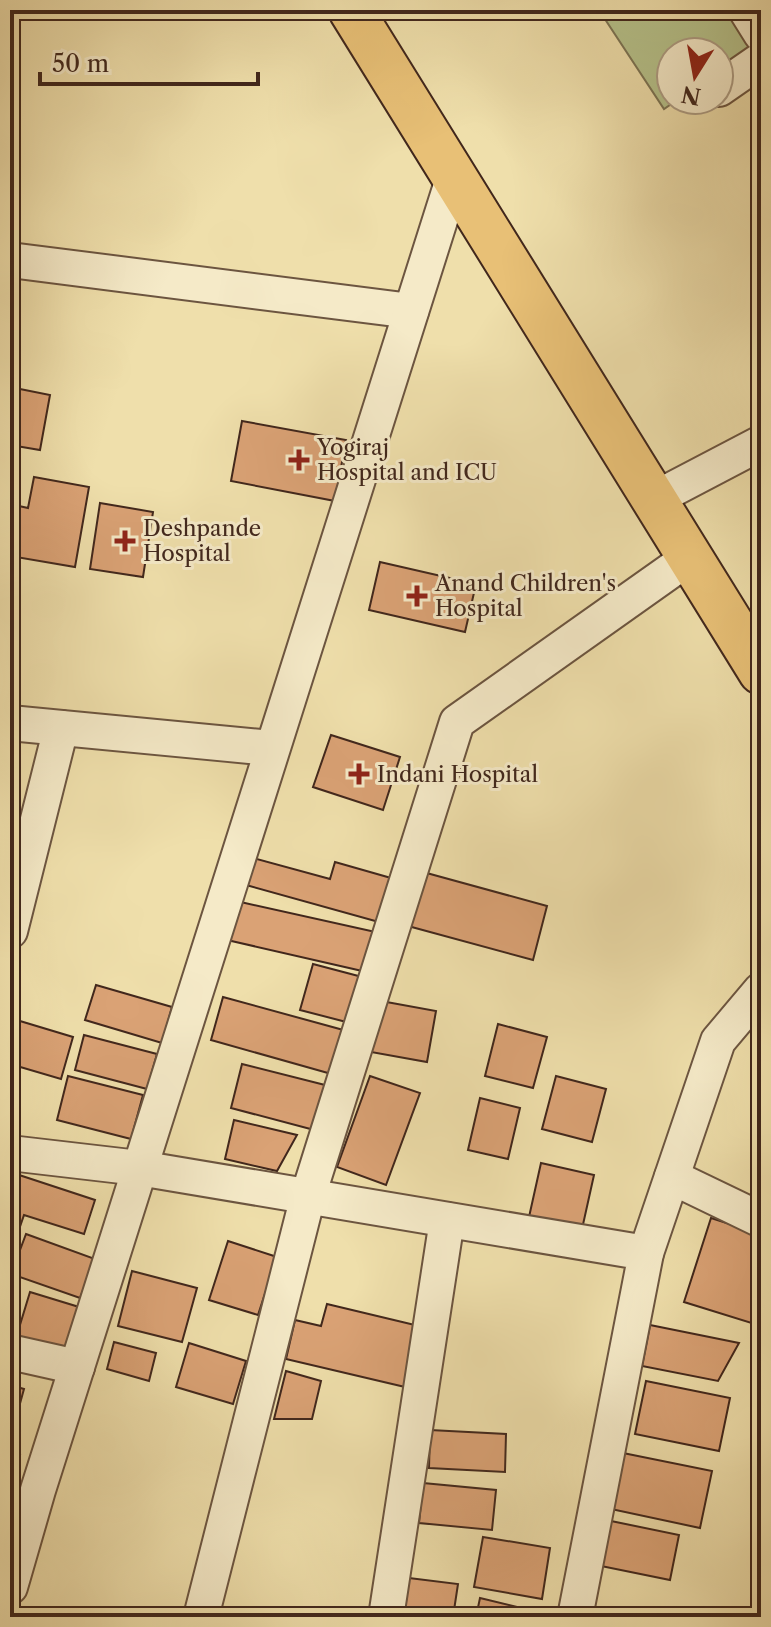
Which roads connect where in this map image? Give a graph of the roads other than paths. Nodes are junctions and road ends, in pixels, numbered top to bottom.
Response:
1 (351, 10) edge
2 (746, 10) edge
3 (761, 34) edge
4 (761, 60) edge
5 (735, 78) edge
6 (454, 176) junction
7 (10, 260) edge
8 (411, 311) junction
9 (761, 443) edge
10 (654, 499) junction
11 (690, 557) junction
12 (761, 672) edge
13 (10, 723) edge
14 (61, 728) junction
15 (271, 748) junction
16 (10, 931) edge
17 (761, 990) edge
18 (10, 1153) edge
19 (139, 1168) junction
20 (672, 1177) junction
21 (308, 1196) junction
22 (447, 1220) junction
23 (761, 1220) edge
24 (646, 1253) junction
25 (10, 1352) edge
26 (77, 1367) junction
27 (10, 1587) edge
28 (201, 1617) edge
29 (386, 1617) edge
30 (575, 1617) edge

1 - 6 main road
2 - 3 street
4 - 5 street
6 - 8 street
6 - 10 main road
7 - 8 street
8 - 15 street
9 - 10 street
10 - 11 main road
11 - 12 main road
11 - 21 street
13 - 14 street
14 - 15 street
14 - 16 street
15 - 19 street
17 - 20 street
18 - 19 street
19 - 21 street
19 - 26 street
20 - 23 street
20 - 24 street
21 - 22 street
21 - 28 street
22 - 24 street
22 - 29 street
24 - 30 street
25 - 26 street
26 - 27 street

